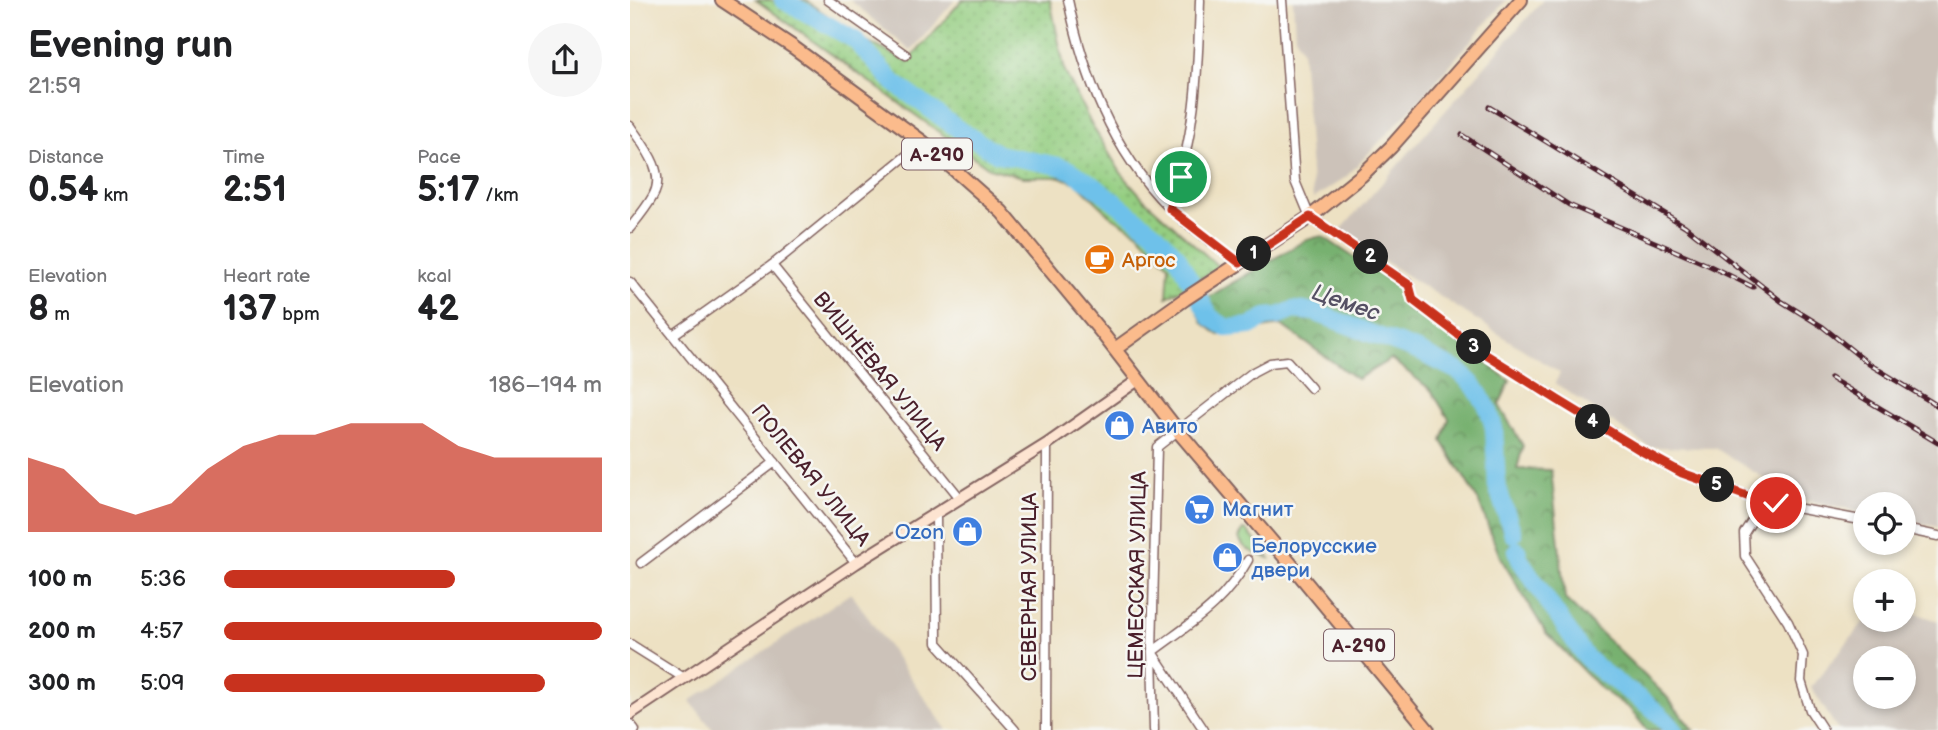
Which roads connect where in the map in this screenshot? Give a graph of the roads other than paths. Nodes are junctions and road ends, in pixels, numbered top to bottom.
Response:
1 (722, 0) edge
2 (828, 0) edge
3 (1068, 0) edge
4 (1200, 0) edge
5 (1282, 0) edge
6 (1521, 0) edge
7 (906, 55) dead end
8 (630, 126) edge
9 (923, 142) junction
10 (1170, 209) junction
11 (1309, 214) junction
12 (630, 228) edge
13 (1240, 263) junction
14 (772, 265) junction
15 (630, 282) edge
16 (673, 335) junction
17 (1115, 349) junction
18 (1138, 380) junction
19 (1311, 388) dead end
20 (1178, 431) junction
21 (1047, 444) junction
22 (775, 462) junction
23 (960, 498) junction
24 (1764, 502) junction
25 (936, 513) junction
26 (1853, 519) edge
27 (1916, 531) edge
28 (1938, 536) edge
29 (1248, 560) dead end
30 (641, 563) dead end
31 (856, 563) junction
32 (630, 644) edge
33 (1152, 652) junction
34 (684, 678) junction
35 (630, 714) edge
36 (630, 725) edge
37 (634, 730) edge
38 (1014, 730) edge
39 (1046, 730) edge
40 (1154, 730) edge
41 (1204, 730) edge
42 (1428, 730) edge
43 (1823, 730) edge

1 - 9 main road, А-290
2 - 7 street
3 - 10 street
4 - 10 street
5 - 11 street
6 - 11 main road
8 - 12 street
9 - 14 street
9 - 17 main road, А-290
10 - 13 street
11 - 13 main road
11 - 24 street
13 - 17 main road
14 - 16 street
14 - 23 street, ВИШНЁВАЯ УЛИЦА
15 - 16 street, ПОЛЕВАЯ УЛИЦА
16 - 22 street, ПОЛЕВАЯ УЛИЦА
17 - 18 main road
18 - 20 main road, А-290
18 - 21 main road, ПОЛЕВАЯ УЛИЦА
19 - 20 street
20 - 33 street, ЦЕМЕССКАЯ УЛИЦА
20 - 42 main road, А-290
21 - 23 main road, ПОЛЕВАЯ УЛИЦА
21 - 39 street, СЕВЕРНАЯ УЛИЦА
22 - 30 street
22 - 31 street, ПОЛЕВАЯ УЛИЦА
23 - 25 main road, ПОЛЕВАЯ УЛИЦА
24 - 26 street
24 - 43 street
25 - 31 main road, ПОЛЕВАЯ УЛИЦА
25 - 38 street
27 - 28 street
29 - 33 street
31 - 34 main road
32 - 34 street
33 - 40 street, ЦЕМЕССКАЯ УЛИЦА
33 - 41 street
34 - 35 main road
36 - 37 street

